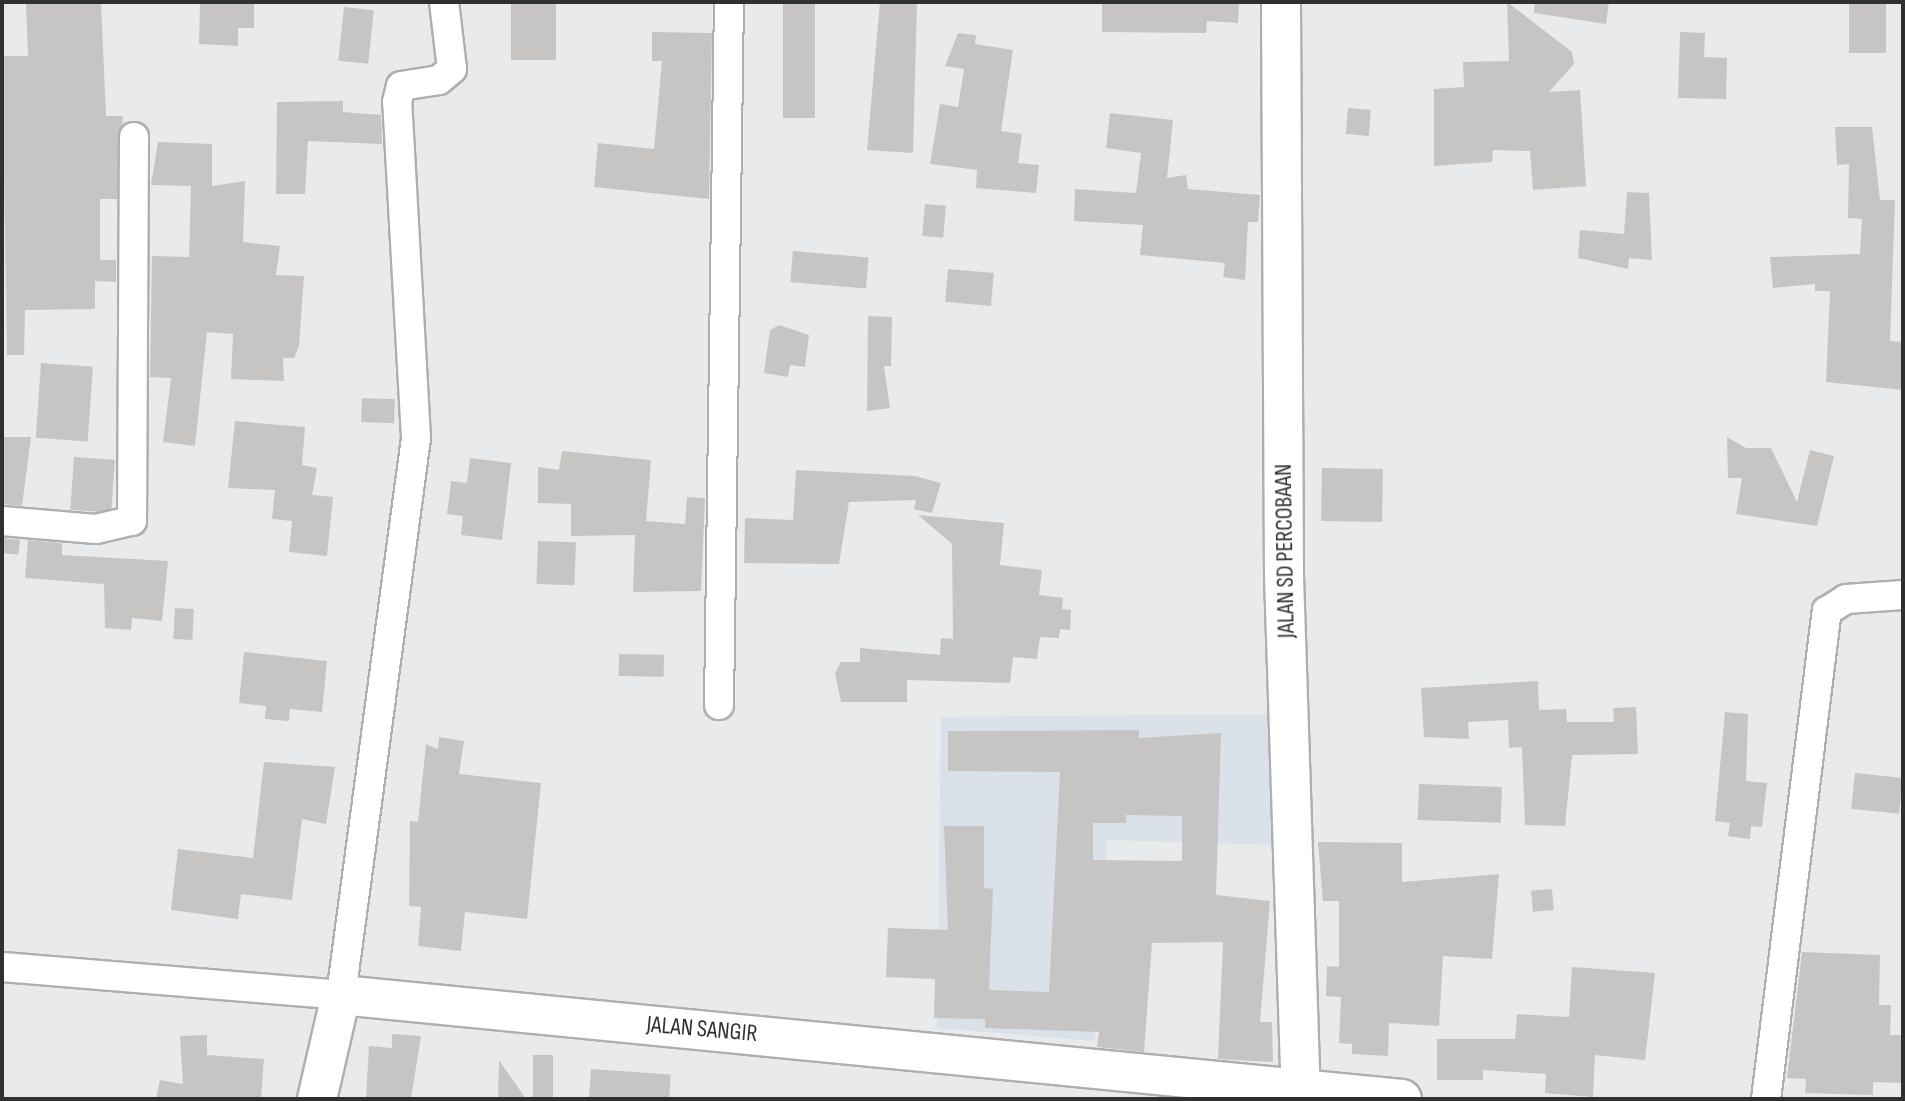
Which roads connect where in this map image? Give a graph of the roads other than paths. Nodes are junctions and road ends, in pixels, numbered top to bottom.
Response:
1 (444, 2) edge
2 (729, 2) edge
3 (1281, 2) edge
4 (134, 137) dead end
5 (2, 521) edge
6 (1903, 595) edge
7 (719, 705) dead end
8 (2, 967) edge
9 (341, 995) junction
10 (1301, 1096) edge
11 (317, 1099) edge
12 (1402, 1099) edge
13 (1766, 1099) edge

1 - 9 street
2 - 7 street
3 - 10 street, JALAN SD PERCOBAAN
4 - 5 street
6 - 13 street
8 - 9 street, JALAN SANGIR
9 - 10 street, JALAN SANGIR
9 - 11 street
10 - 12 street, JALAN SANGIR

